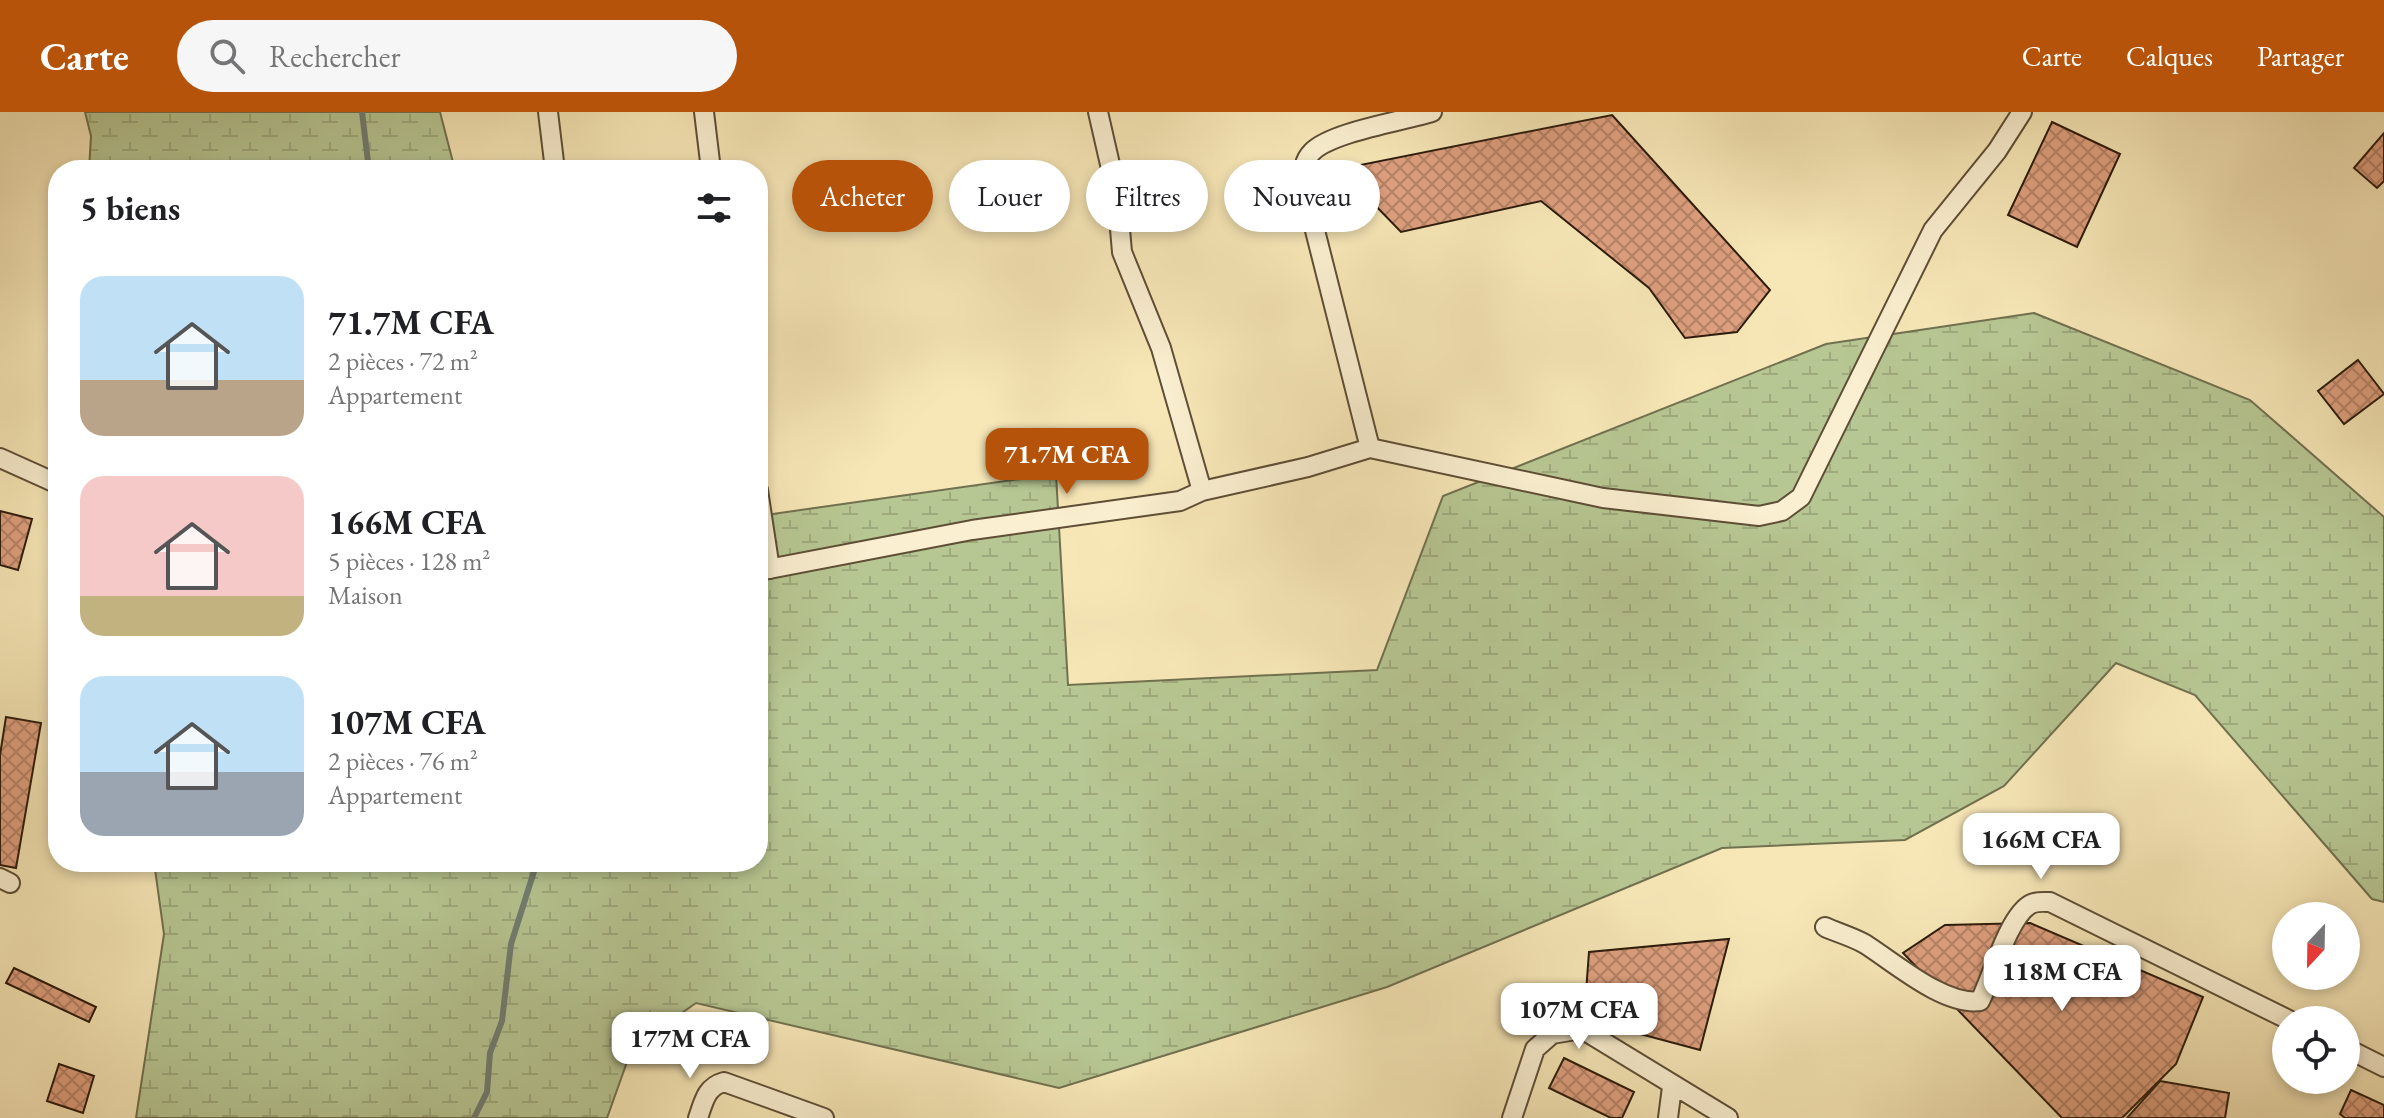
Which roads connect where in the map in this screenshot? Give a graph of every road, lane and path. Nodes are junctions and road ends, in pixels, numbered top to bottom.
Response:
1 (548, 112) edge
2 (704, 112) edge
3 (1098, 112) edge
4 (1432, 112) edge
5 (2022, 112) edge
6 (554, 160) edge
7 (710, 160) edge
8 (1370, 448) junction
9 (0, 458) edge
10 (48, 480) edge
11 (1202, 491) junction
12 (768, 569) edge
13 (1825, 927) dead end
14 (2272, 1012) edge
15 (2360, 1055) edge
16 (2384, 1067) edge
17 (1672, 1087) junction
18 (698, 1118) edge
19 (824, 1118) edge
20 (1512, 1118) edge
21 (1668, 1118) edge
22 (1728, 1118) edge

1 - 6 street
2 - 7 street
3 - 11 street
4 - 8 street
5 - 8 street
8 - 11 street
9 - 10 street
11 - 12 street
13 - 14 street
15 - 16 street
17 - 20 street
17 - 21 street
17 - 22 street
18 - 19 street

